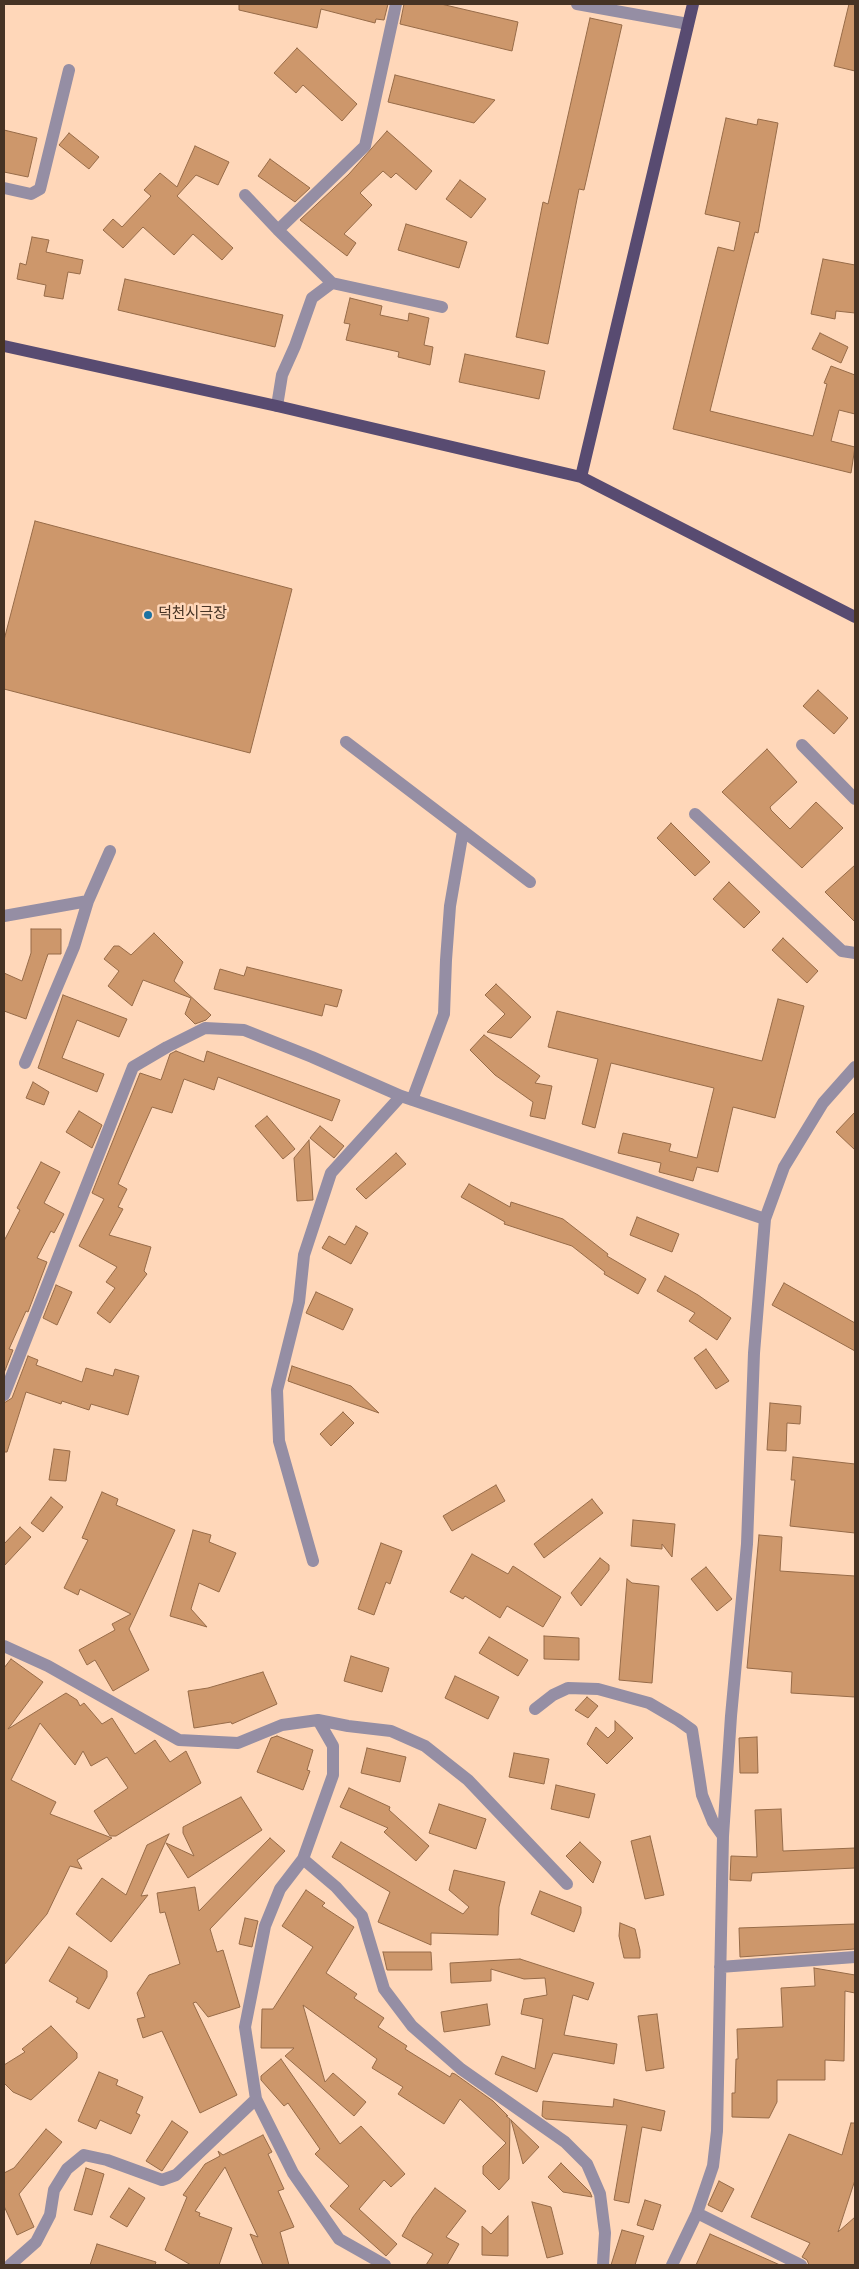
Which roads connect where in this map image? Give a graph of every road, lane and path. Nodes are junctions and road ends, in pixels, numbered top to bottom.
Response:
1 (396, 4) edge
2 (577, 4) edge
3 (693, 4) edge
4 (688, 24) junction
5 (69, 70) dead end
6 (4, 188) edge
7 (246, 194) dead end
8 (278, 230) junction
9 (332, 283) junction
10 (442, 307) dead end
11 (4, 346) edge
12 (277, 406) junction
13 (581, 477) junction
14 (855, 617) edge
15 (346, 742) dead end
16 (802, 745) dead end
17 (855, 798) edge
18 (695, 814) dead end
19 (463, 831) junction
20 (110, 851) dead end
21 (530, 882) dead end
22 (88, 901) junction
23 (4, 916) edge
24 (855, 953) edge
25 (25, 1063) dead end
26 (855, 1068) edge
27 (406, 1098) junction
28 (765, 1219) junction
29 (4, 1395) edge
30 (312, 1561) dead end
31 (4, 1646) edge
32 (536, 1708) dead end
33 (318, 1720) junction
34 (722, 1836) junction
35 (303, 1859) junction
36 (567, 1884) dead end
37 (855, 1957) edge
38 (720, 1967) junction
39 (256, 2099) junction
40 (697, 2213) junction
41 (10, 2265) edge
42 (385, 2265) edge
43 (602, 2265) edge
44 (672, 2265) edge
45 (801, 2265) edge

1 - 8 street
2 - 4 street
3 - 4 main road
4 - 13 main road
5 - 6 street
7 - 8 street
8 - 9 street
9 - 10 street
9 - 12 street
11 - 12 main road
12 - 13 main road
13 - 14 main road
15 - 19 street
16 - 17 street
18 - 24 street
19 - 21 street
19 - 27 street
20 - 22 street
22 - 23 street
22 - 25 street
26 - 28 street
27 - 28 street
27 - 29 street
27 - 30 street
28 - 34 street
31 - 33 street
32 - 34 street
33 - 35 street
33 - 36 street
34 - 38 street
35 - 39 street
35 - 43 street
37 - 38 street
38 - 40 street
39 - 41 street
39 - 42 street
40 - 44 street
40 - 45 street

